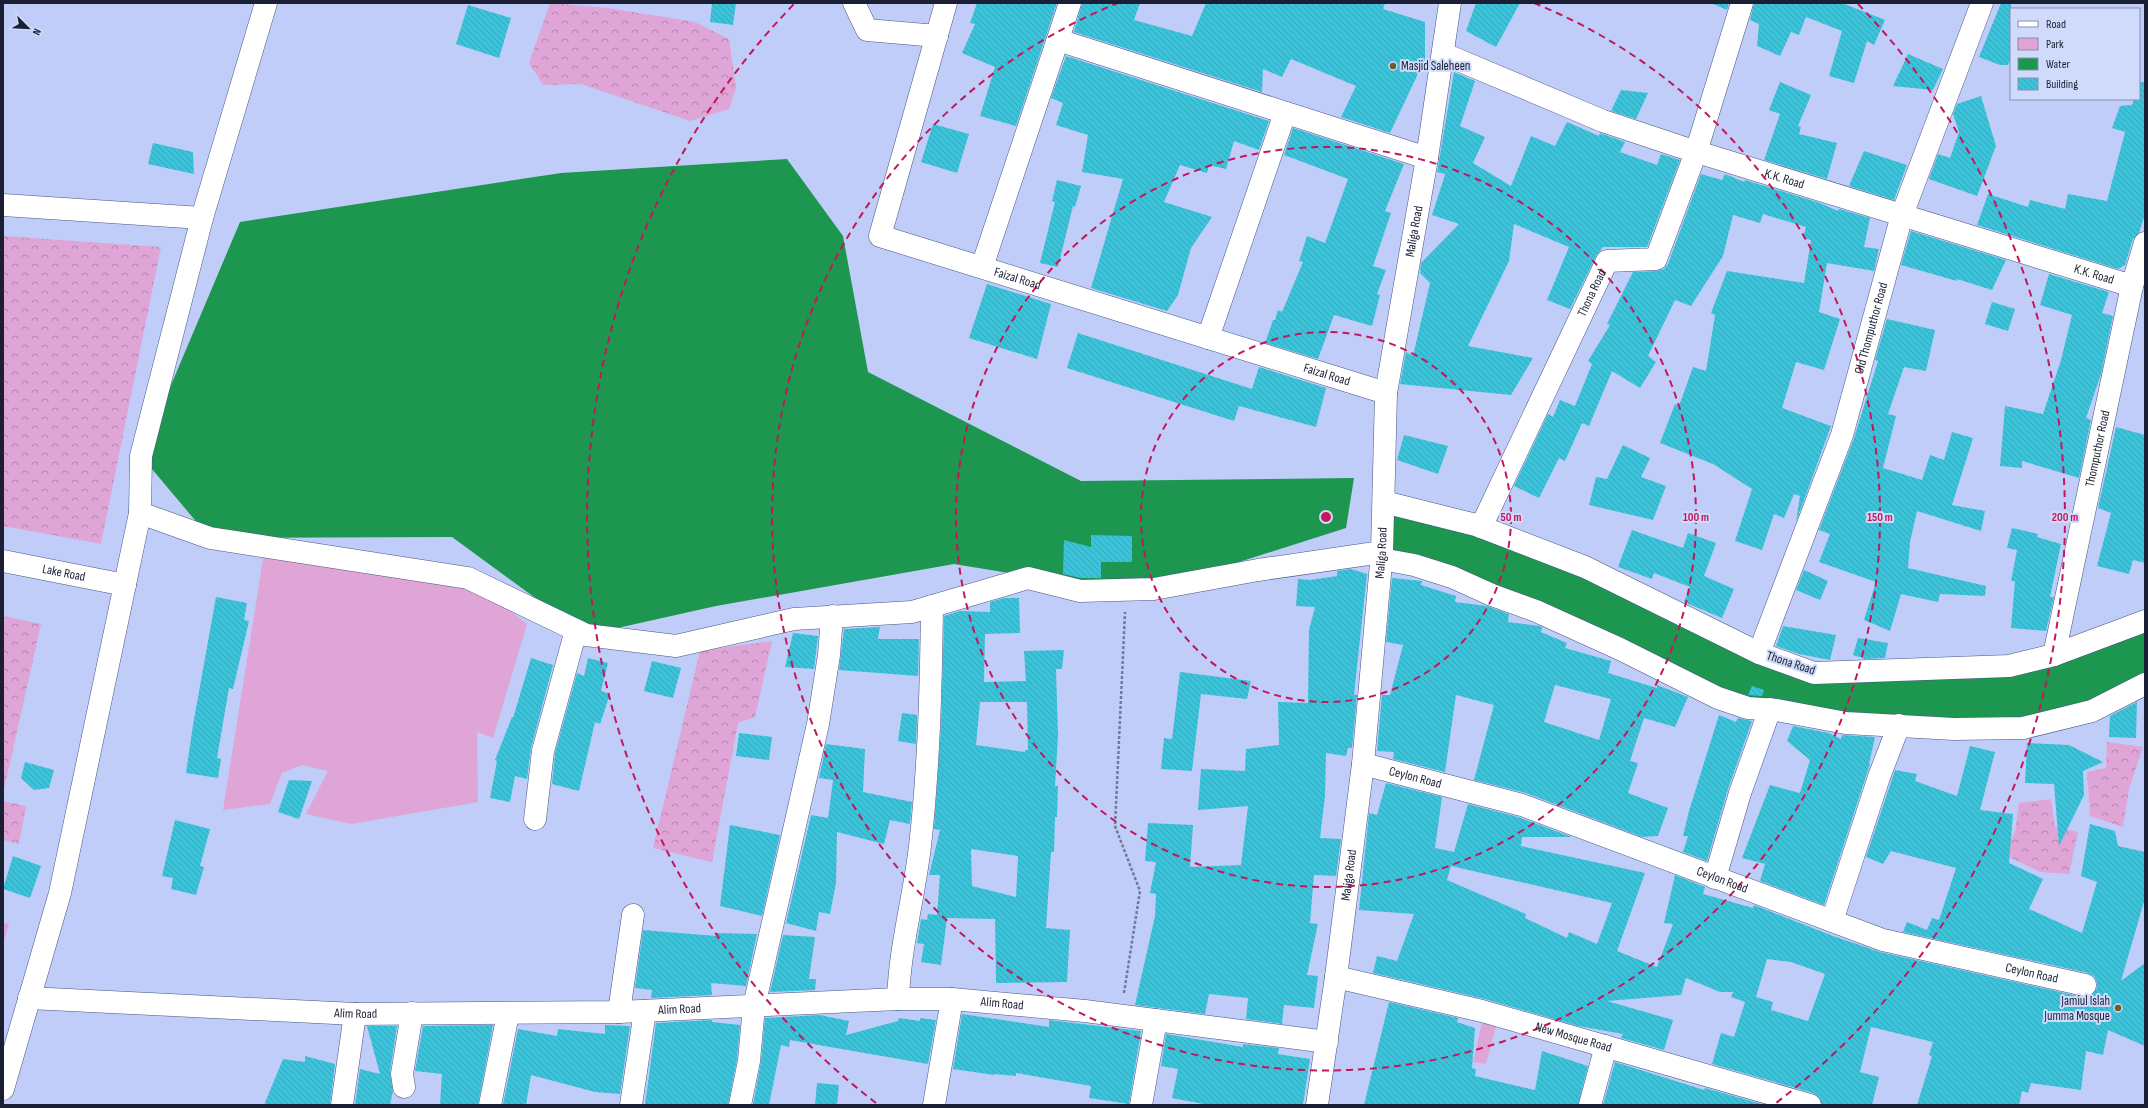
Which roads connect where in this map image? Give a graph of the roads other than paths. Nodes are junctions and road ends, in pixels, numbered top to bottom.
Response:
1 (266, 3) edge
2 (854, 3) edge
3 (946, 3) edge
4 (1070, 3) edge
5 (1450, 3) edge
6 (1742, 3) edge
7 (1982, 3) edge
8 (937, 36) junction
9 (1058, 40) junction
10 (1444, 54) junction
11 (1285, 113) junction
12 (1696, 152) junction
13 (1427, 158) junction
14 (3, 205) edge
15 (1902, 215) junction
16 (202, 218) junction
17 (2145, 243) edge
18 (982, 266) junction
19 (2132, 286) junction
20 (1208, 338) junction
21 (1386, 393) junction
22 (1384, 502) junction
23 (140, 513) junction
24 (1481, 527) junction
25 (1382, 555) junction
26 (3, 562) edge
27 (125, 585) junction
28 (932, 606) junction
29 (832, 616) junction
30 (2145, 621) edge
31 (576, 630) junction
32 (1759, 653) junction
33 (2054, 655) junction
34 (2145, 684) edge
35 (1770, 709) junction
36 (1899, 725) junction
37 (1363, 764) junction
38 (535, 819) dead end
39 (1715, 878) junction
40 (633, 915) dead end
41 (1832, 921) junction
42 (1336, 977) junction
43 (2085, 985) dead end
44 (29, 998) junction
45 (898, 999) junction
46 (952, 999) junction
47 (754, 1006) junction
48 (619, 1012) junction
49 (645, 1012) junction
50 (412, 1013) junction
51 (356, 1014) junction
52 (508, 1014) junction
53 (1156, 1020) junction
54 (1327, 1042) junction
55 (1606, 1046) junction
56 (404, 1087) dead end
57 (3, 1089) edge
58 (342, 1105) edge
59 (490, 1105) edge
60 (632, 1105) edge
61 (740, 1105) edge
62 (934, 1105) edge
63 (1141, 1105) edge
64 (1316, 1105) edge
65 (1590, 1105) edge
66 (1810, 1105) edge

1 - 16 street
2 - 8 street
3 - 8 street, Faizal Road
4 - 9 street
5 - 10 street, Maliga Road
6 - 12 street, Thona Road
7 - 15 street, Old Thomputhor Road
8 - 18 street, Faizal Road
9 - 11 street
9 - 18 street
10 - 12 street, K.K. Road
10 - 13 street, Maliga Road
11 - 13 street
11 - 20 street
12 - 15 street, K.K. Road
12 - 24 street, Thona Road
13 - 21 street, Maliga Road
14 - 16 street
15 - 19 street, K.K. Road
15 - 32 street, Old Thomputhor Road
16 - 23 street
17 - 19 street, Thomputhor Road
18 - 20 street, Faizal Road
19 - 33 street, Thomputhor Road
20 - 21 street, Faizal Road
21 - 22 street, Maliga Road
22 - 24 street, Thona Road
22 - 25 street, Maliga Road
23 - 27 street
23 - 31 street
24 - 32 street, Thona Road
25 - 28 street
25 - 35 street
25 - 37 street, Maliga Road
26 - 27 street, Lake Road
27 - 44 street
28 - 29 street
28 - 45 street
29 - 31 street
29 - 47 street
30 - 33 street, Thona Road
31 - 38 street
32 - 33 street, Thona Road
34 - 36 street
35 - 36 street
35 - 39 street
36 - 41 street
37 - 39 street, Ceylon Road
37 - 42 street, Maliga Road
39 - 41 street, Ceylon Road
40 - 48 street
41 - 43 street, Ceylon Road
42 - 54 street, Maliga Road
42 - 55 street, New Mosque Road
44 - 51 street, Alim Road
44 - 57 street
45 - 46 street, Alim Road
45 - 47 street, Alim Road
46 - 53 street, Alim Road
46 - 62 street
47 - 49 street, Alim Road
47 - 61 street
48 - 49 street, Alim Road
48 - 52 street, Alim Road
49 - 60 street
50 - 51 street, Alim Road
50 - 52 street, Alim Road
50 - 56 street
51 - 58 street
52 - 59 street
53 - 54 street, Alim Road
53 - 63 street
54 - 64 street, Maliga Road
55 - 65 street
55 - 66 street, New Mosque Road

